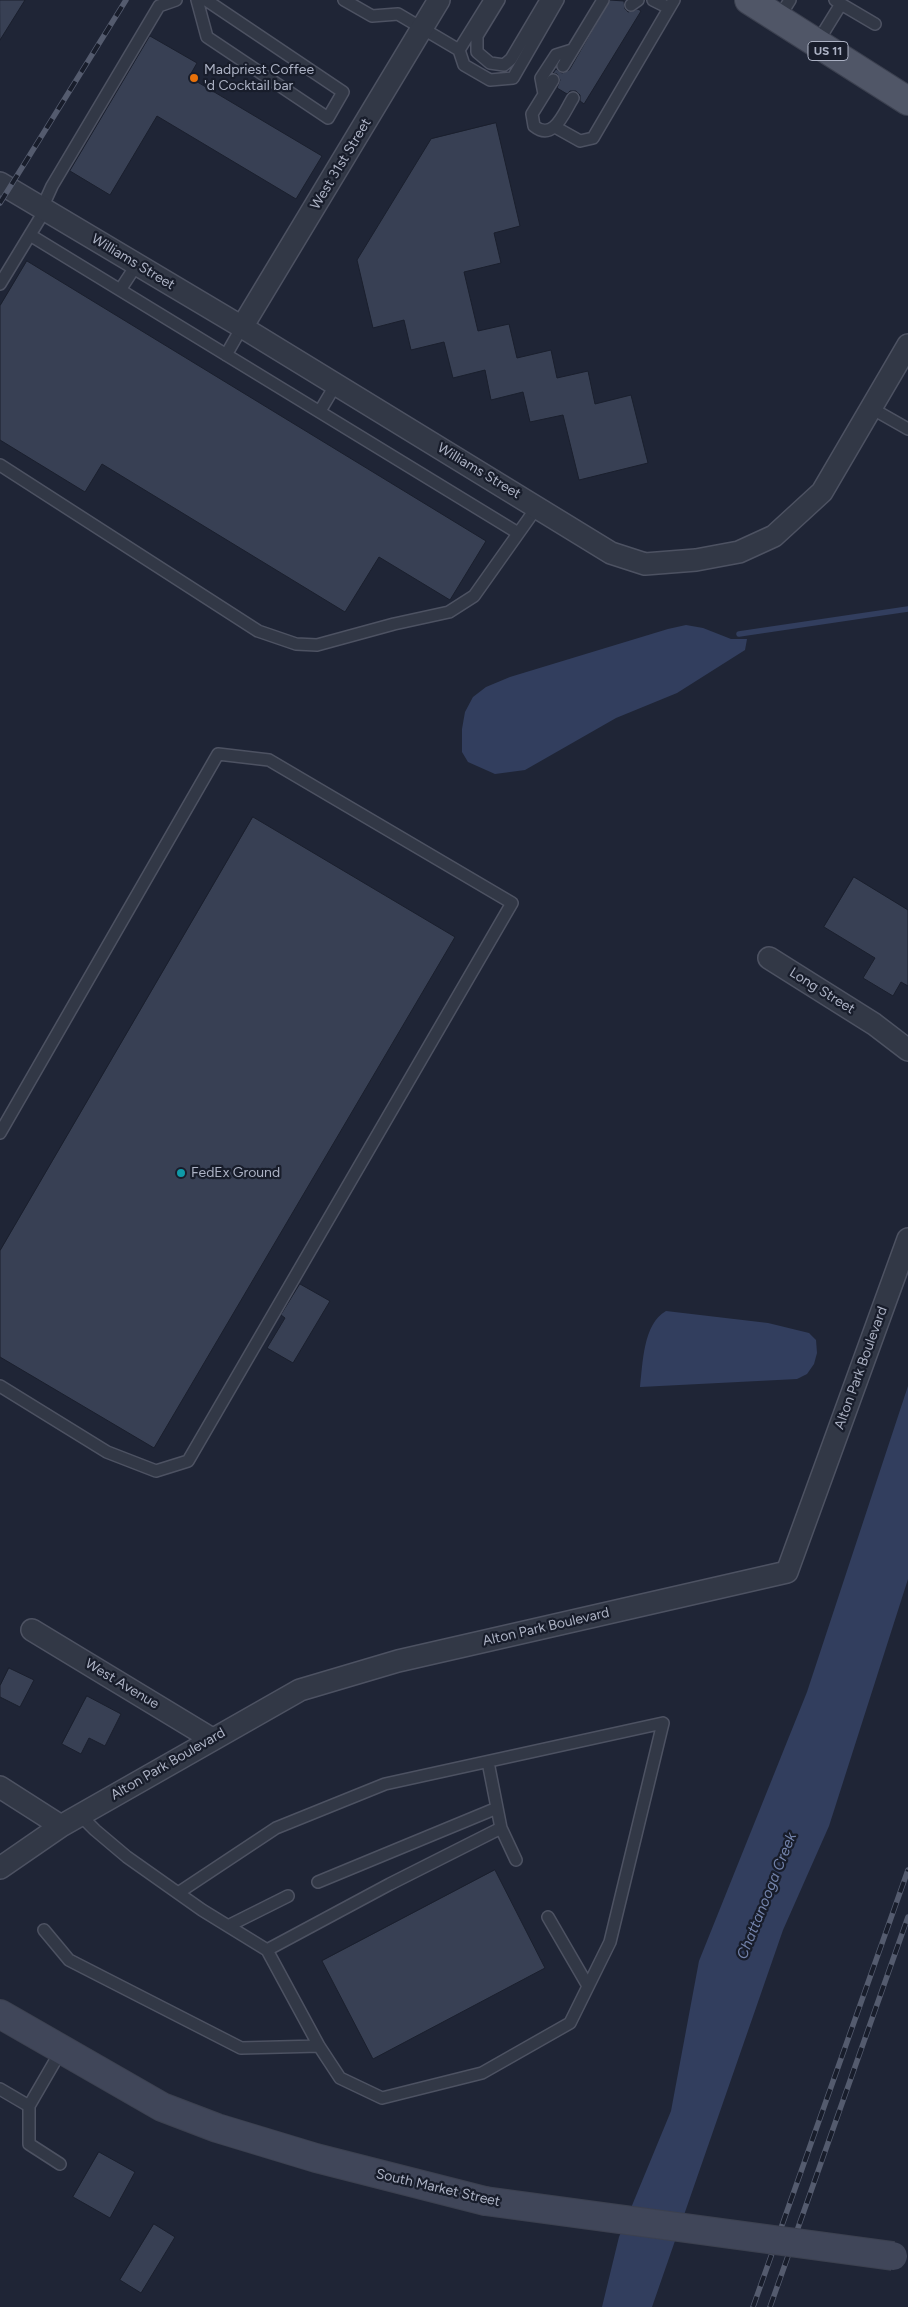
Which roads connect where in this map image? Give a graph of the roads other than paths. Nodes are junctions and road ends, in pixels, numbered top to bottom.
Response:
1 (176, 0) edge
2 (197, 0) edge
3 (206, 0) edge
4 (344, 0) edge
5 (439, 0) edge
6 (490, 0) edge
7 (499, 0) edge
8 (546, 0) edge
9 (558, 0) edge
10 (603, 0) edge
11 (653, 0) edge
12 (749, 0) edge
13 (838, 2) edge
14 (671, 4) edge
15 (784, 9) edge
16 (875, 24) dead end
17 (422, 28) junction
18 (817, 43) junction
19 (458, 50) junction
20 (572, 50) junction
21 (563, 66) dead end
22 (553, 80) dead end
23 (544, 94) junction
24 (573, 98) dead end
25 (908, 101) edge
26 (555, 127) junction
27 (0, 183) edge
28 (43, 209) junction
29 (30, 235) junction
30 (137, 264) junction
31 (0, 284) edge
32 (120, 290) junction
33 (242, 327) junction
34 (908, 346) edge
35 (226, 354) junction
36 (336, 384) junction
37 (871, 408) junction
38 (320, 412) junction
39 (908, 429) edge
40 (0, 465) edge
41 (537, 507) junction
42 (518, 533) junction
43 (769, 958) dead end
44 (908, 1050) edge
45 (0, 1133) edge
46 (908, 1239) edge
47 (0, 1386) edge
48 (32, 1630) dead end
49 (212, 1739) junction
50 (488, 1762) junction
51 (0, 1787) edge
52 (497, 1808) junction
53 (80, 1814) junction
54 (61, 1826) junction
55 (501, 1828) junction
56 (516, 1860) dead end
57 (0, 1868) edge
58 (318, 1882) dead end
59 (178, 1893) junction
60 (288, 1896) dead end
61 (548, 1917) dead end
62 (228, 1926) junction
63 (44, 1930) dead end
64 (267, 1950) junction
65 (588, 1986) junction
66 (0, 2014) edge
67 (319, 2046) junction
68 (62, 2049) junction
69 (0, 2089) edge
70 (29, 2106) junction
71 (60, 2164) dead end
72 (900, 2256) edge

1 - 28 lane
2 - 3 lane
4 - 17 lane
5 - 17 street, West 31st Street
6 - 19 lane
7 - 8 lane
9 - 19 lane
10 - 20 lane
11 - 14 lane
12 - 15 main road, US 11
13 - 16 lane
13 - 18 lane
14 - 26 lane
15 - 18 main road, US 11
17 - 19 lane
17 - 33 street, West 31st Street
18 - 25 main road, US 11
20 - 21 lane
20 - 23 lane
22 - 23 lane
23 - 26 lane
24 - 26 lane
27 - 28 street, Williams Street
28 - 29 lane
28 - 30 street, Williams Street
29 - 31 lane
29 - 32 lane
30 - 32 lane
30 - 33 street, Williams Street
32 - 35 lane
33 - 35 lane
33 - 36 street, Williams Street
34 - 37 street, Williams Street
35 - 38 lane
36 - 38 lane
36 - 41 street, Williams Street
37 - 39 lane
37 - 41 street, Williams Street
38 - 42 lane
40 - 42 lane
41 - 42 lane
43 - 44 street, Long Street
45 - 47 lane
46 - 49 street, Alton Park Boulevard
48 - 49 street, West Avenue
49 - 53 street, Alton Park Boulevard
50 - 52 lane
50 - 59 lane
50 - 65 lane
51 - 54 street
52 - 55 lane
52 - 58 lane
53 - 54 street, Alton Park Boulevard
53 - 59 lane
54 - 57 street, Alton Park Boulevard
55 - 56 lane
55 - 64 lane
59 - 62 lane
60 - 62 lane
61 - 65 lane
62 - 64 lane
63 - 67 lane
64 - 67 lane
65 - 67 lane
66 - 68 main road, South Market Street
68 - 70 lane
68 - 72 main road, South Market Street, bridge
69 - 70 lane
70 - 71 lane

